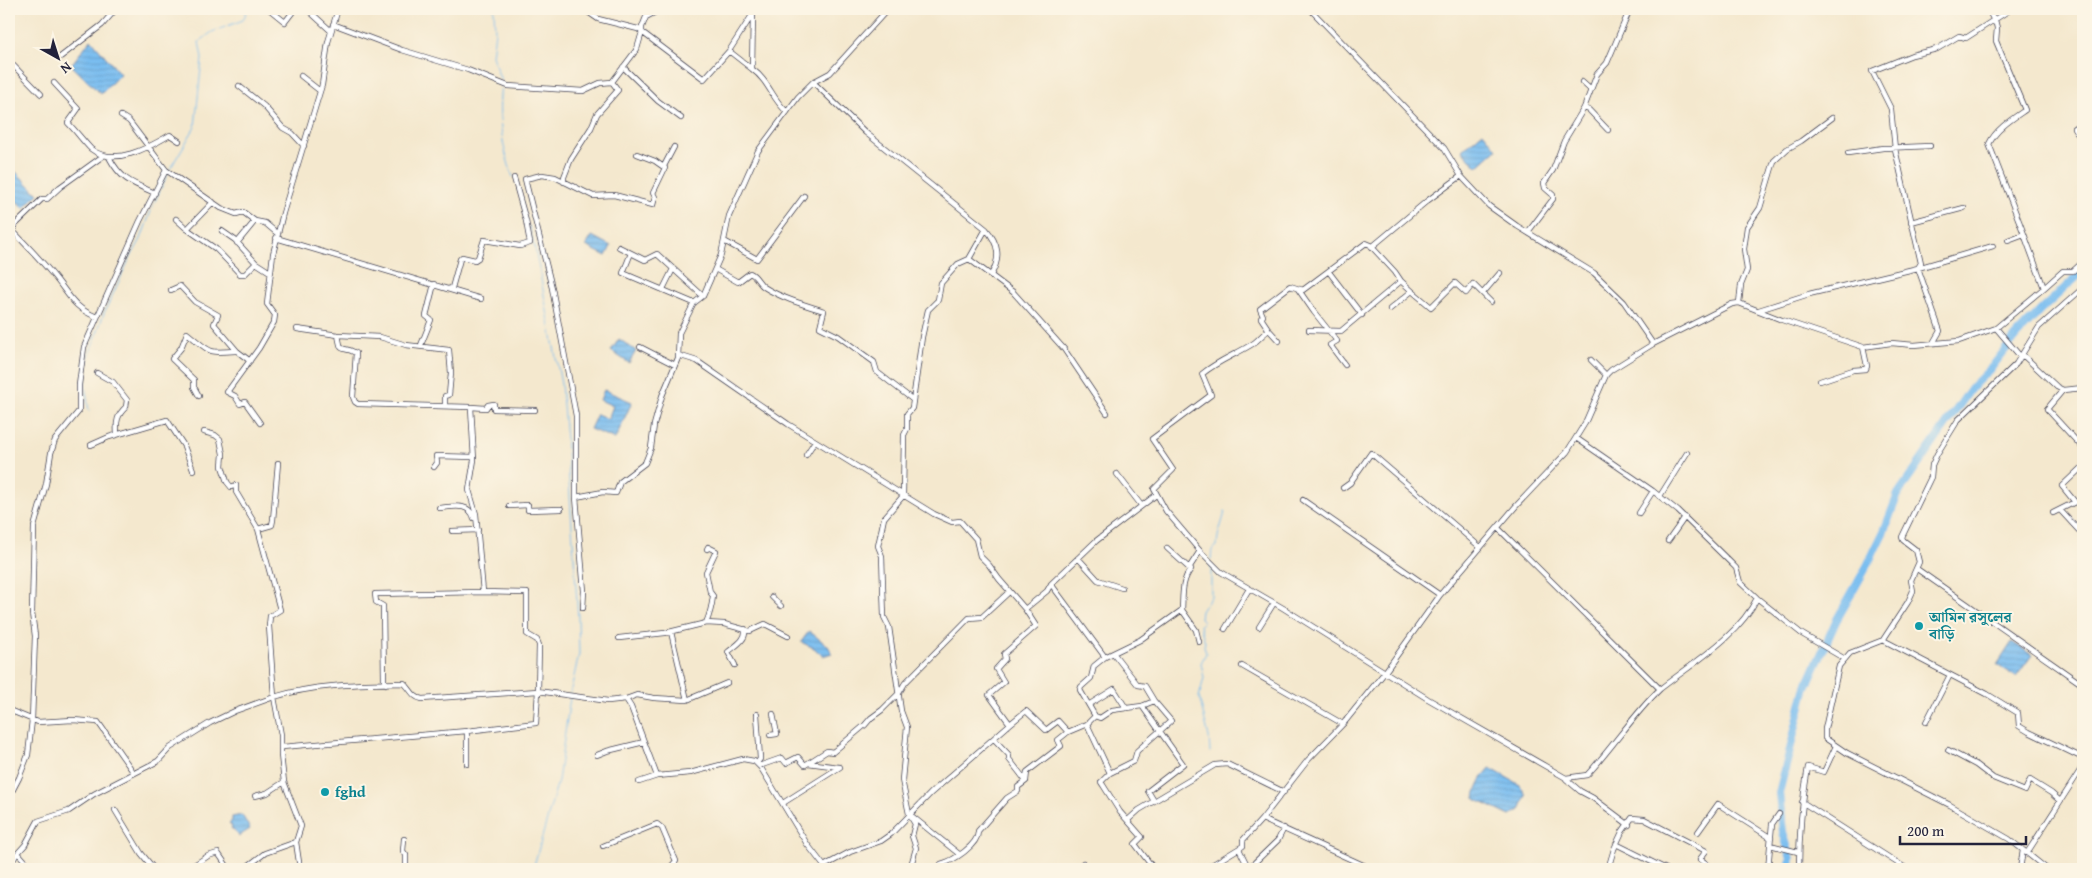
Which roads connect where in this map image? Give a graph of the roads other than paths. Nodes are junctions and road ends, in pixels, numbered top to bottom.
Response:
1 (116, 9) edge
2 (269, 9) edge
3 (295, 9) edge
4 (307, 9) edge
5 (338, 9) edge
6 (671, 9) edge
7 (675, 9) edge
8 (681, 9) edge
9 (756, 9) edge
10 (888, 9) edge
11 (1310, 9) edge
12 (1630, 9) edge
13 (1988, 9) edge
14 (2010, 9) edge
15 (585, 10) edge
16 (753, 14) junction
17 (1994, 20) junction
18 (333, 24) junction
19 (331, 32) junction
20 (642, 32) junction
21 (729, 51) junction
22 (59, 58) dead end
23 (9, 61) edge
24 (623, 67) junction
25 (752, 69) junction
26 (301, 76) dead end
27 (612, 82) junction
28 (812, 82) junction
29 (1582, 82) dead end
30 (54, 83) dead end
31 (239, 86) dead end
32 (1591, 90) junction
33 (320, 91) junction
34 (41, 94) dead end
35 (1584, 108) junction
36 (788, 112) junction
37 (121, 116) dead end
38 (681, 118) dead end
39 (1832, 118) dead end
40 (2083, 122) edge
41 (1608, 130) dead end
42 (2081, 139) dead end
43 (179, 141) dead end
44 (148, 146) junction
45 (304, 146) junction
46 (1930, 146) dead end
47 (674, 147) dead end
48 (1895, 149) junction
49 (1848, 153) dead end
50 (637, 154) dead end
51 (102, 156) junction
52 (109, 157) junction
53 (664, 166) junction
54 (166, 170) junction
55 (1461, 176) junction
56 (514, 178) dead end
57 (564, 182) junction
58 (155, 193) junction
59 (804, 196) dead end
60 (213, 202) junction
61 (1964, 208) dead end
62 (176, 219) dead end
63 (255, 221) junction
64 (1911, 222) junction
65 (188, 229) junction
66 (986, 229) junction
67 (222, 231) dead end
68 (1528, 232) junction
69 (2024, 234) junction
70 (277, 236) junction
71 (2008, 240) dead end
72 (724, 241) junction
73 (237, 243) junction
74 (300, 245) dead end
75 (1370, 245) junction
76 (1993, 246) dead end
77 (619, 248) dead end
78 (631, 253) junction
79 (969, 259) junction
80 (2083, 262) edge
81 (256, 263) junction
82 (1918, 268) junction
83 (673, 269) junction
84 (715, 269) junction
85 (270, 272) junction
86 (1329, 272) junction
87 (1500, 273) dead end
88 (991, 275) junction
89 (1402, 281) junction
90 (434, 284) junction
91 (1297, 288) junction
92 (2044, 288) junction
93 (2083, 288) edge
94 (448, 289) junction
95 (663, 289) junction
96 (171, 290) dead end
97 (1412, 291) junction
98 (1483, 293) junction
99 (703, 296) junction
100 (481, 299) dead end
101 (1491, 302) dead end
102 (1739, 302) junction
103 (694, 304) junction
104 (1390, 309) dead end
105 (1759, 310) junction
106 (1362, 315) junction
107 (97, 317) junction
108 (1996, 328) junction
109 (297, 329) dead end
110 (1269, 330) junction
111 (1309, 330) dead end
112 (1328, 330) junction
113 (338, 335) junction
114 (1279, 341) dead end
115 (1933, 343) junction
116 (1653, 344) junction
117 (421, 345) junction
118 (640, 347) dead end
119 (1862, 347) junction
120 (237, 351) junction
121 (678, 355) junction
122 (2020, 356) junction
123 (1591, 360) dead end
124 (250, 361) junction
125 (675, 365) junction
126 (1345, 365) dead end
127 (97, 373) dead end
128 (1606, 375) junction
129 (1820, 381) dead end
130 (2083, 388) edge
131 (2063, 390) junction
132 (199, 396) dead end
133 (913, 400) junction
134 (445, 406) junction
135 (471, 407) junction
136 (535, 410) dead end
137 (1107, 413) dead end
138 (260, 423) dead end
139 (204, 432) dead end
140 (117, 434) junction
141 (1576, 438) junction
142 (815, 440) junction
143 (91, 445) dead end
144 (2083, 448) edge
145 (1687, 453) dead end
146 (806, 456) dead end
147 (474, 457) junction
148 (278, 463) dead end
149 (2083, 466) edge
150 (434, 467) dead end
151 (192, 470) dead end
152 (1117, 474) dead end
153 (1343, 488) dead end
154 (1653, 491) junction
155 (1156, 495) junction
156 (903, 496) junction
157 (1660, 496) junction
158 (576, 497) junction
159 (1302, 500) dead end
160 (1141, 505) junction
161 (509, 506) dead end
162 (439, 508) dead end
163 (561, 509) dead end
164 (2060, 510) junction
165 (1639, 513) dead end
166 (2053, 513) dead end
167 (1685, 517) junction
168 (477, 521) junction
169 (1498, 527) junction
170 (258, 529) junction
171 (478, 530) junction
172 (452, 532) dead end
173 (2083, 535) edge
174 (1668, 541) dead end
175 (1480, 547) junction
176 (1167, 548) dead end
177 (707, 549) dead end
178 (1200, 551) junction
179 (1078, 558) junction
180 (1189, 568) junction
181 (1917, 569) junction
182 (1051, 584) junction
183 (1122, 588) dead end
184 (1249, 589) junction
185 (483, 592) junction
186 (1010, 592) junction
187 (1440, 595) junction
188 (772, 597) dead end
189 (1757, 598) junction
190 (1274, 603) junction
191 (782, 606) dead end
192 (583, 608) dead end
193 (1025, 610) junction
194 (1182, 610) junction
195 (706, 623) junction
196 (1259, 627) dead end
197 (745, 629) junction
198 (1225, 629) dead end
199 (671, 632) junction
200 (788, 636) dead end
201 (619, 638) dead end
202 (1883, 640) junction
203 (1199, 642) dead end
204 (1114, 654) junction
205 (1104, 657) junction
206 (1845, 660) junction
207 (735, 665) dead end
208 (1242, 666) dead end
209 (1385, 672) junction
210 (1950, 675) junction
211 (727, 683) dead end
212 (386, 684) junction
213 (2083, 685) edge
214 (1660, 688) junction
215 (538, 691) junction
216 (899, 693) junction
217 (274, 697) junction
218 (626, 699) junction
219 (687, 700) junction
220 (1154, 701) junction
221 (1090, 704) junction
222 (1142, 706) junction
223 (1126, 708) junction
224 (9, 710) edge
225 (757, 714) dead end
226 (772, 714) dead end
227 (1095, 716) junction
228 (32, 720) junction
229 (1926, 722) dead end
230 (1010, 724) junction
231 (1087, 724) junction
232 (1343, 724) junction
233 (1159, 730) junction
234 (467, 731) junction
235 (1068, 732) junction
236 (770, 736) dead end
237 (994, 739) junction
238 (644, 742) junction
239 (1836, 746) junction
240 (282, 747) junction
241 (1948, 750) dead end
242 (597, 755) dead end
243 (2083, 758) edge
244 (808, 762) junction
245 (467, 764) dead end
246 (758, 765) junction
247 (2083, 766) edge
248 (134, 773) junction
249 (1110, 773) junction
250 (657, 776) junction
251 (1566, 778) junction
252 (1026, 781) junction
253 (284, 782) junction
254 (639, 782) dead end
255 (1284, 792) junction
256 (255, 796) dead end
257 (9, 797) edge
258 (1154, 801) junction
259 (2060, 801) junction
260 (1802, 802) junction
261 (783, 803) junction
262 (115, 810) dead end
263 (910, 814) junction
264 (1779, 814) dead end
265 (1262, 818) junction
266 (1128, 820) junction
267 (1629, 825) junction
268 (1284, 828) junction
269 (1698, 832) dead end
270 (1771, 838) junction
271 (404, 839) dead end
272 (296, 842) junction
273 (1616, 844) junction
274 (1770, 845) junction
275 (603, 846) dead end
276 (1239, 849) junction
277 (1798, 852) junction
278 (2025, 852) junction
279 (18, 853) junction
280 (959, 854) junction
281 (1082, 863) dead end
282 (9, 867) edge
283 (826, 868) edge
284 (32, 869) edge
285 (154, 869) edge
286 (188, 869) edge
287 (229, 869) edge
288 (244, 869) edge
289 (300, 869) edge
290 (406, 869) edge
291 (668, 869) edge
292 (910, 869) edge
293 (938, 869) edge
294 (1088, 869) edge
295 (1154, 869) edge
296 (1205, 869) edge
297 (1249, 869) edge
298 (1372, 869) edge
299 (1608, 869) edge
300 (1666, 869) edge
301 (1703, 869) edge
302 (1768, 869) edge
303 (1799, 869) edge
304 (1907, 869) edge
305 (2020, 869) edge
306 (2047, 869) edge

1 - 22 street
2 - 3 street
4 - 19 street
5 - 18 street
6 - 20 street
7 - 8 street
9 - 16 street
10 - 28 street
11 - 55 street
12 - 32 street
13 - 17 street
14 - 17 street
15 - 20 street
16 - 21 street
16 - 25 street
17 - 48 street
17 - 69 street
18 - 19 street
18 - 27 street
19 - 33 street
20 - 21 street
20 - 24 street
21 - 25 street
23 - 34 street
24 - 27 street
24 - 38 street
25 - 36 street
26 - 33 street
27 - 57 street
28 - 36 street
28 - 66 street
29 - 32 street
30 - 51 street
31 - 45 street
32 - 35 street
33 - 45 street
35 - 41 street
35 - 68 street
36 - 72 street
37 - 44 street
39 - 102 street
40 - 42 street
43 - 44 street
44 - 52 street
44 - 54 street
45 - 70 street
46 - 48 street
47 - 53 street
48 - 49 street
48 - 64 street
50 - 53 street
51 - 52 street
51 - 107 street
52 - 58 street
53 - 57 street
54 - 58 street
54 - 60 street
55 - 68 street
55 - 75 street
56 - 94 street
57 - 158 street
58 - 107 street
59 - 72 street
60 - 63 street
60 - 65 street
61 - 64 street
62 - 65 street
63 - 70 street
63 - 73 street
64 - 82 street
65 - 81 street
66 - 79 street
66 - 88 street
67 - 73 street
68 - 116 street
69 - 71 street
69 - 92 street
70 - 74 street
70 - 85 street
70 - 90 street
72 - 84 street
73 - 81 street
75 - 86 street
75 - 89 street
76 - 82 street
77 - 78 street
78 - 83 street
78 - 95 street
79 - 88 street
79 - 133 street
80 - 92 street
81 - 85 street
82 - 105 street
82 - 115 street
83 - 95 street
83 - 99 street
84 - 99 street
84 - 133 street
85 - 124 street
86 - 91 street
86 - 106 street
87 - 98 street
88 - 137 street
89 - 97 street
89 - 106 street
90 - 94 street
90 - 117 street
91 - 110 street
91 - 112 street
92 - 108 street
93 - 122 street
94 - 100 street
95 - 103 street
96 - 120 street
97 - 98 street
97 - 104 street
98 - 101 street
99 - 103 street
102 - 105 street
102 - 116 street
103 - 121 street
105 - 119 street
106 - 112 street
107 - 228 street
108 - 115 street
108 - 122 street
109 - 113 street
110 - 114 street
110 - 155 street
111 - 112 street
112 - 126 street
113 - 117 street
113 - 134 street
115 - 119 street
116 - 128 street
117 - 134 street
118 - 125 street
119 - 129 street
120 - 124 street
120 - 132 street
121 - 125 street
121 - 142 street
122 - 131 street
122 - 181 street
123 - 128 street
124 - 138 street
125 - 158 street
127 - 140 street
128 - 141 street
130 - 131 street
131 - 144 street
133 - 156 street
134 - 135 street
135 - 136 street
135 - 147 street
139 - 170 street
140 - 143 street
140 - 151 street
141 - 154 street
141 - 169 street
142 - 146 street
142 - 156 street
145 - 157 street
147 - 150 street
147 - 168 street
148 - 170 street
149 - 164 street
152 - 160 street
153 - 175 street
154 - 157 street
154 - 165 street
155 - 160 street
155 - 178 street
156 - 186 street
156 - 216 street
157 - 167 street
158 - 192 street
159 - 187 street
160 - 179 street
161 - 163 street
162 - 168 street
164 - 166 street
164 - 173 street
167 - 174 street
167 - 189 street
168 - 171 street
169 - 175 street
169 - 214 street
170 - 217 street
171 - 172 street
171 - 185 street
175 - 187 street
176 - 180 street
177 - 195 street
178 - 180 street
178 - 184 street
179 - 182 street
179 - 183 street
180 - 194 street
181 - 202 street
181 - 213 street
182 - 193 street
182 - 205 street
184 - 190 street
184 - 198 street
185 - 212 street
185 - 215 street
186 - 193 street
186 - 216 street
187 - 209 street
188 - 191 street
189 - 206 street
189 - 214 street
190 - 196 street
190 - 209 street
193 - 230 street
194 - 203 street
194 - 204 street
195 - 197 street
195 - 199 street
197 - 200 street
197 - 207 street
199 - 201 street
199 - 219 street
202 - 206 street
202 - 210 street
204 - 205 street
204 - 220 street
205 - 221 street
206 - 239 street
208 - 232 street
209 - 232 street
209 - 251 street
210 - 229 street
210 - 243 street
211 - 219 street
212 - 215 street
212 - 217 street
214 - 251 street
215 - 218 street
215 - 234 street
216 - 244 street
216 - 263 street
217 - 240 street
217 - 248 street
218 - 219 street
218 - 238 street
220 - 222 street
220 - 233 street
221 - 223 street
221 - 227 street
222 - 223 street
222 - 233 street
223 - 227 street
224 - 228 street
225 - 246 street
226 - 236 street
227 - 231 street
228 - 248 street
228 - 257 street
230 - 235 street
230 - 237 street
231 - 235 street
231 - 249 street
232 - 255 street
233 - 249 street
233 - 258 street
234 - 240 street
234 - 245 street
235 - 252 street
237 - 252 street
237 - 263 street
238 - 242 street
238 - 250 street
239 - 260 street
239 - 278 street
240 - 253 street
241 - 259 street
244 - 246 street
244 - 261 street
246 - 250 street
246 - 261 street
247 - 259 street
248 - 279 street
249 - 266 street
250 - 254 street
251 - 267 street
252 - 280 street
253 - 256 street
253 - 272 street
255 - 258 street
255 - 265 street
258 - 266 street
259 - 278 street
260 - 277 street
260 - 304 street
261 - 283 street
262 - 285 street
263 - 280 street
263 - 283 street
263 - 292 street
264 - 270 street
265 - 268 street
265 - 276 street
266 - 295 street
267 - 273 street
267 - 301 street
268 - 297 street
268 - 298 street
269 - 270 street
270 - 274 street
271 - 290 street
272 - 288 street
272 - 289 street
273 - 299 street
273 - 300 street
274 - 277 street
274 - 302 street
275 - 291 street
276 - 296 street
276 - 297 street
277 - 303 street
278 - 305 street
278 - 306 street
279 - 282 street
279 - 284 street
280 - 293 street
281 - 294 street
286 - 287 street

